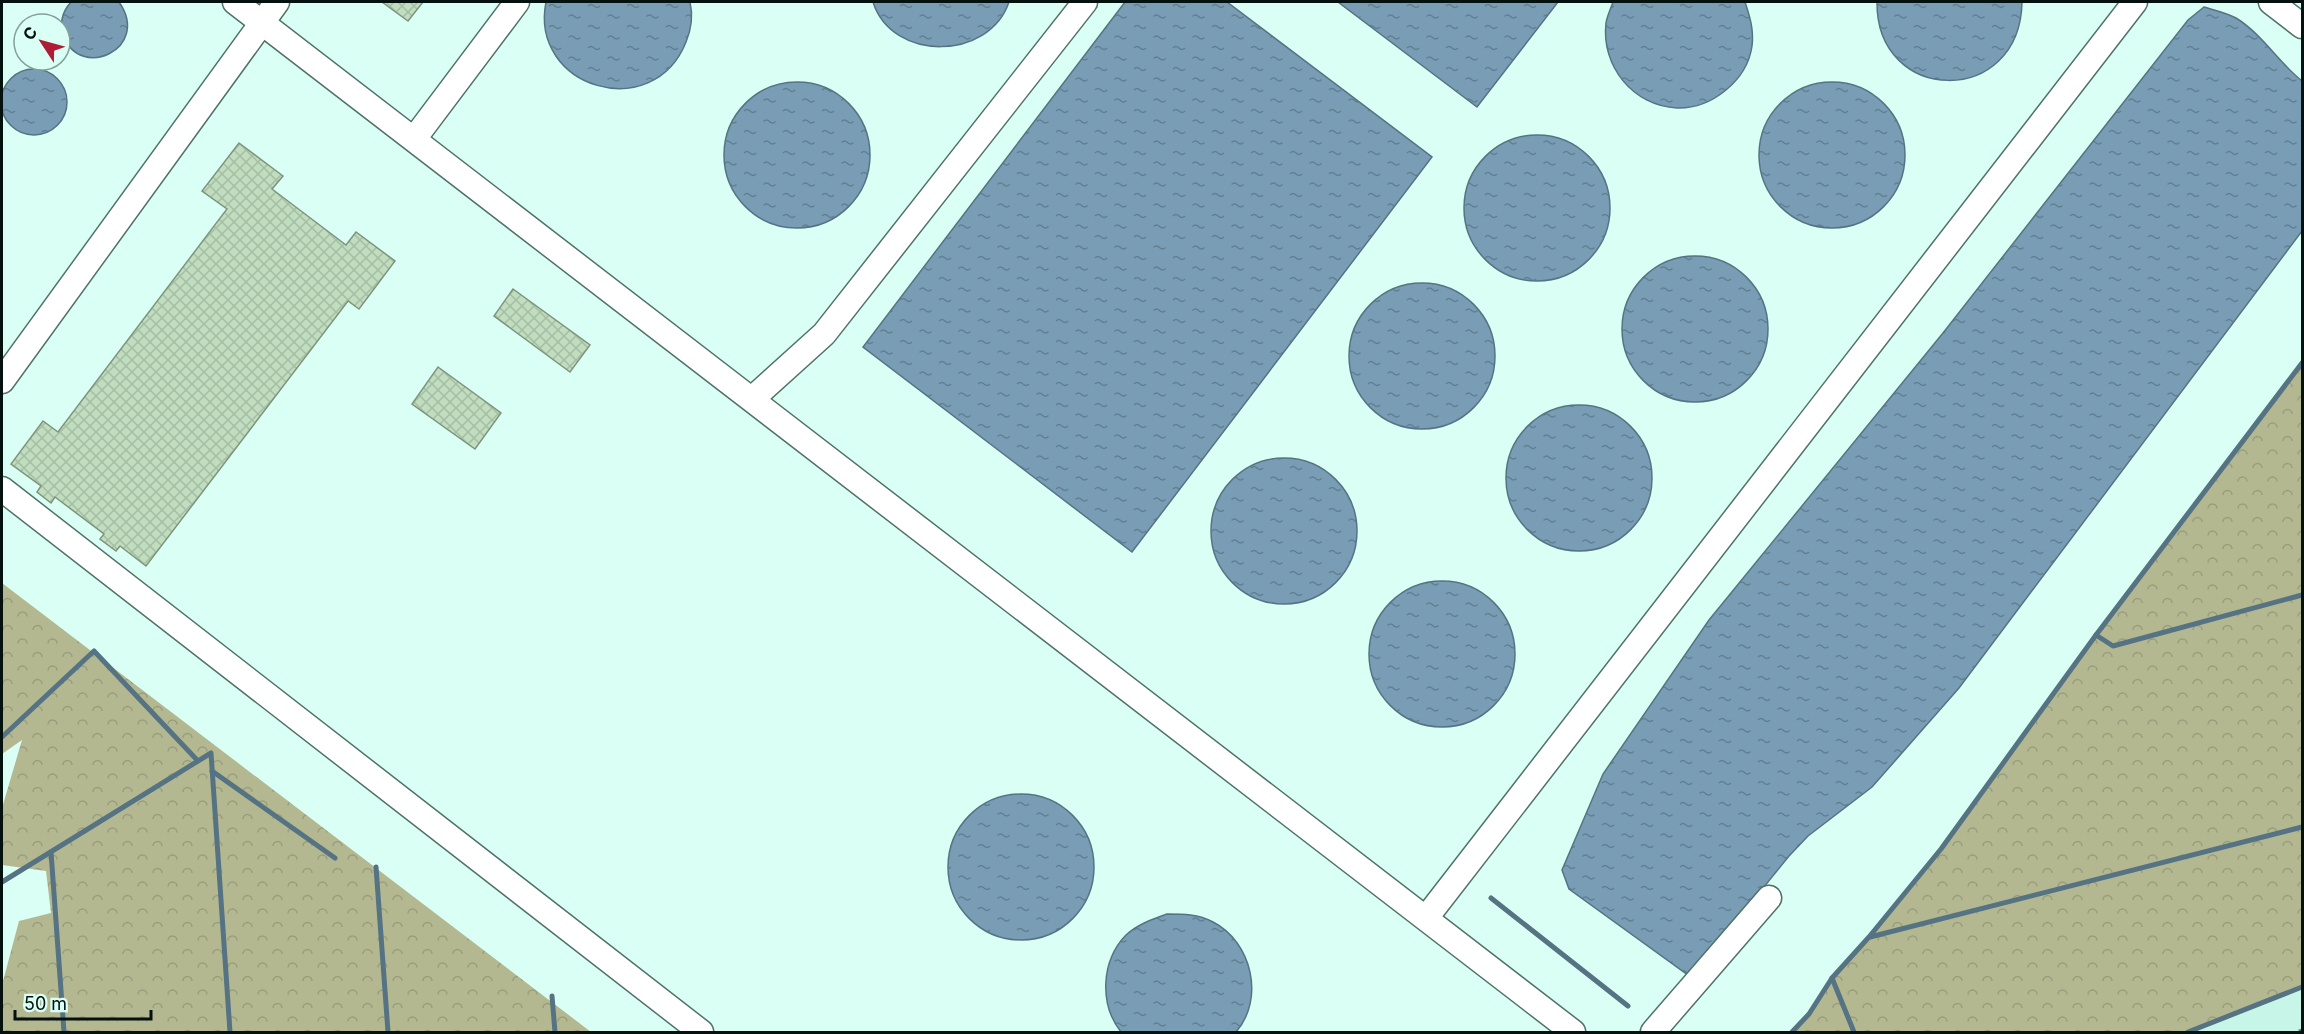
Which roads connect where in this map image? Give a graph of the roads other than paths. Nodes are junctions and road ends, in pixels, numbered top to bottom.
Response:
1 (235, 2) edge
2 (277, 2) edge
3 (517, 2) edge
4 (1085, 2) edge
5 (2135, 2) edge
6 (2271, 2) edge
7 (261, 22) junction
8 (2302, 26) edge
9 (414, 139) junction
10 (2, 381) edge
11 (752, 399) junction
12 (2, 489) edge
13 (1768, 898) dead end
14 (1426, 918) junction
15 (701, 1032) edge
16 (1573, 1032) edge
17 (1653, 1032) edge

1 - 7 lane
2 - 7 lane
3 - 9 lane
4 - 11 lane
5 - 14 lane
6 - 8 lane
7 - 9 lane
7 - 10 lane
9 - 11 lane
11 - 14 lane
12 - 15 lane
13 - 17 lane
14 - 16 lane

